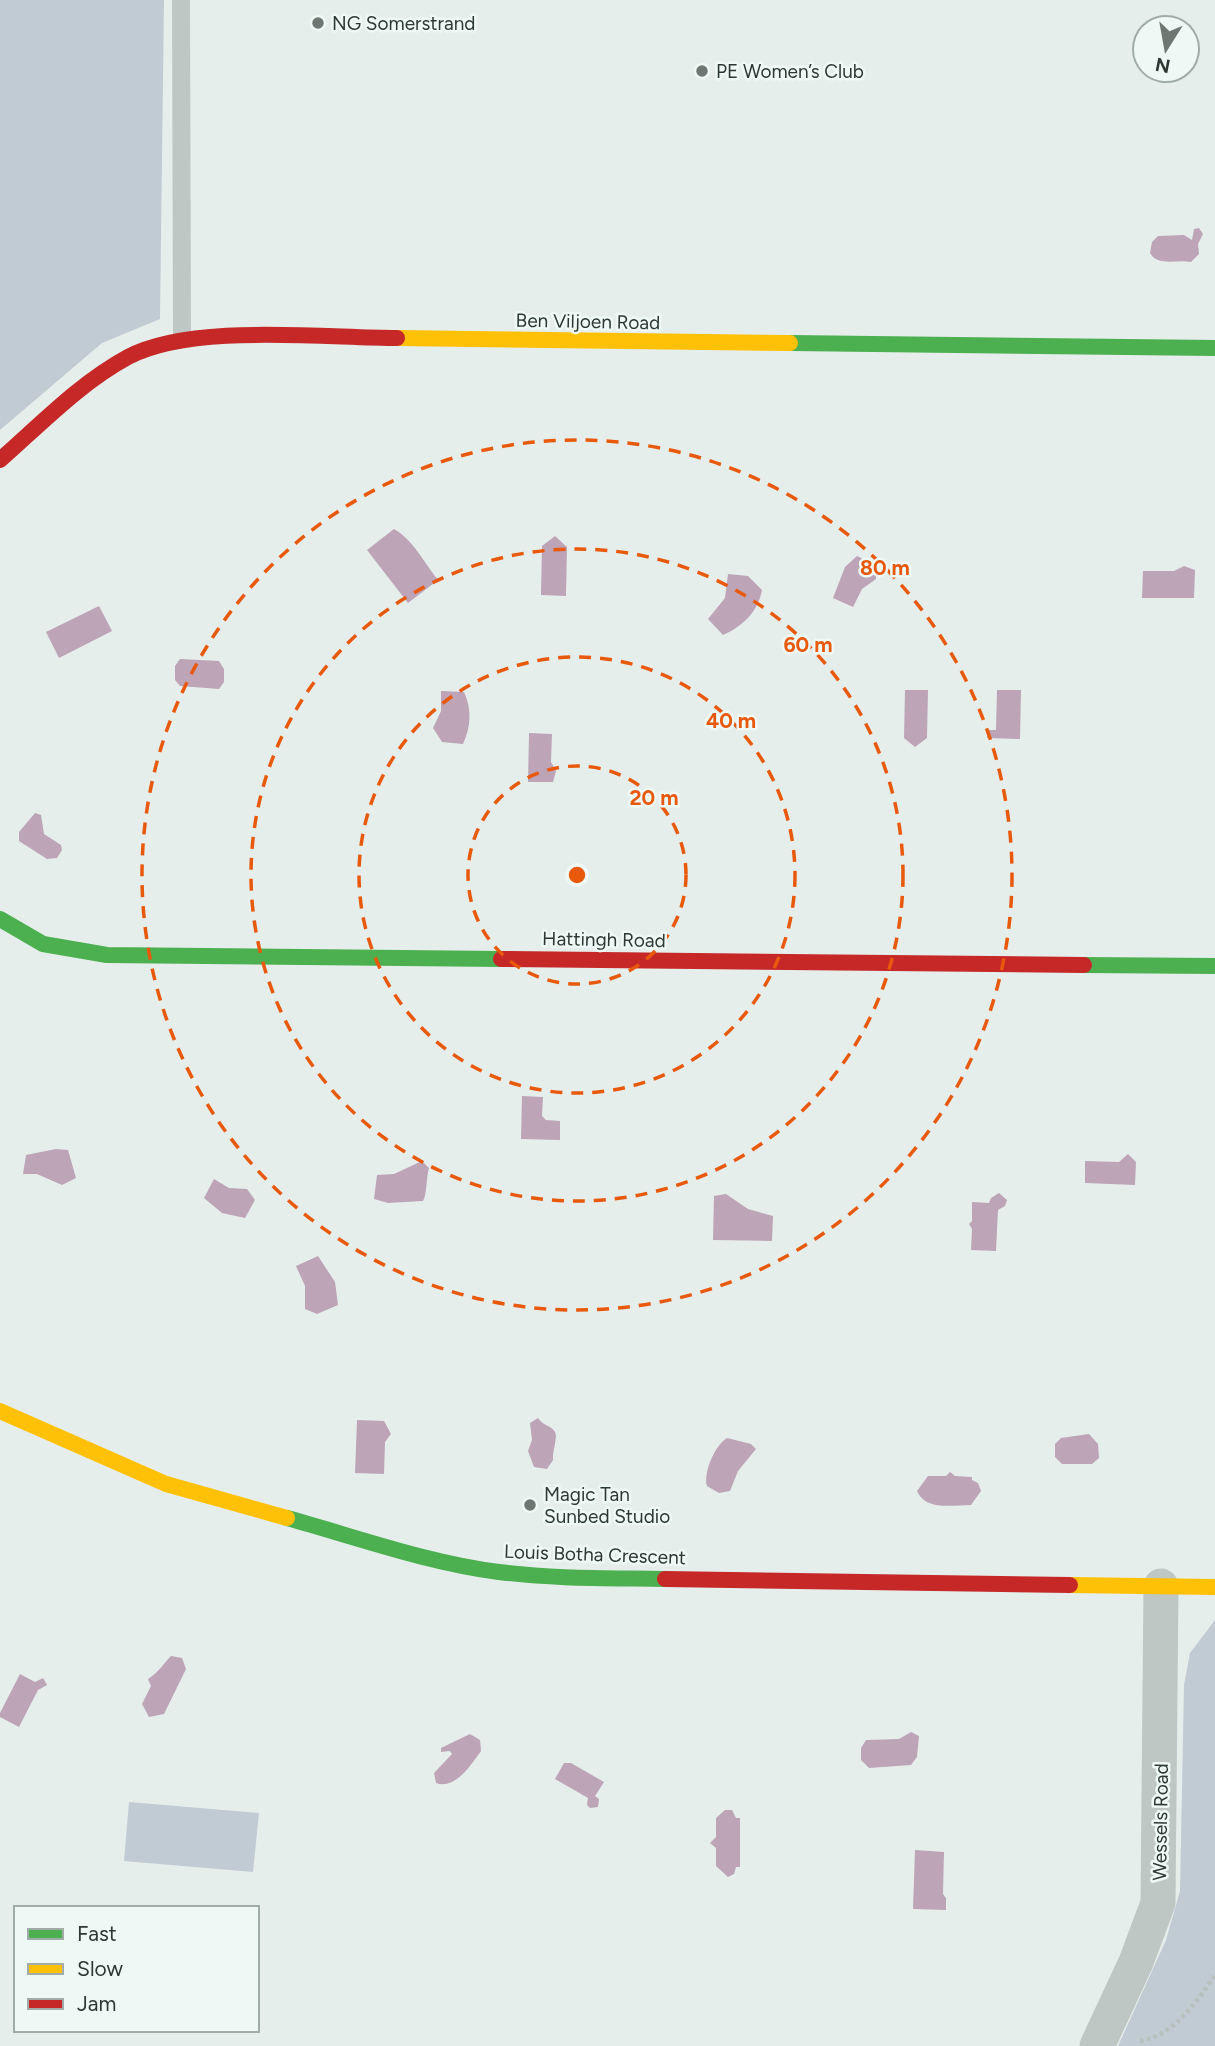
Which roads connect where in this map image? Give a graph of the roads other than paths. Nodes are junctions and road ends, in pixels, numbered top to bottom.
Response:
1 (181, 0) edge
2 (182, 339) junction
3 (1215, 348) edge
4 (0, 460) edge
5 (0, 919) edge
6 (1215, 966) edge
7 (0, 1410) edge
8 (1161, 1586) junction
9 (1215, 1587) edge
10 (1097, 2046) edge

1 - 2 lane
2 - 3 street, Ben Viljoen Road
2 - 4 street, Ben Viljoen Road
5 - 6 street, Hattingh Road
7 - 8 street, Louis Botha Crescent
8 - 9 street, Louis Botha Crescent
8 - 10 street, Wessels Road

